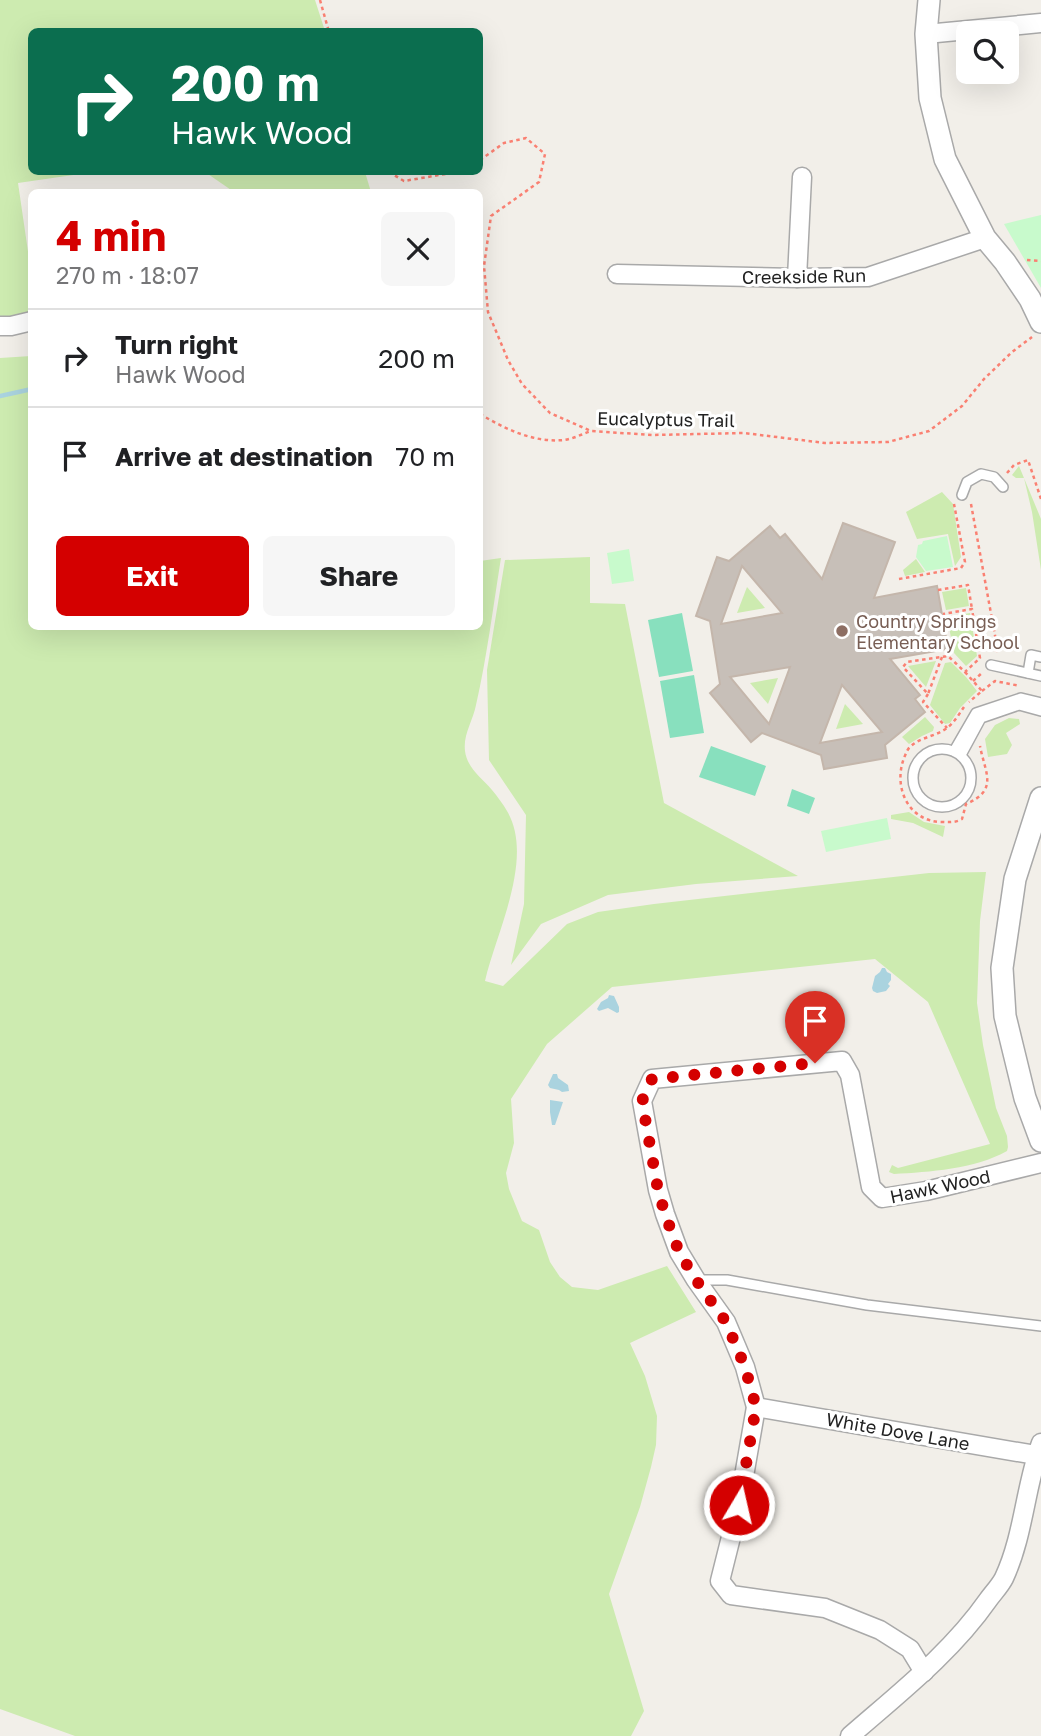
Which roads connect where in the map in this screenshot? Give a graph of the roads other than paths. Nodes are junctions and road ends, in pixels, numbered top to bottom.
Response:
1 (929, 0) edge
2 (1041, 23) edge
3 (926, 34) junction
4 (802, 177) dead end
5 (985, 238) junction
6 (617, 274) dead end
7 (797, 278) junction
8 (28, 322) edge
9 (0, 326) edge
10 (1036, 330) edge
11 (1003, 487) dead end
12 (961, 496) road end
13 (1041, 657) edge
14 (990, 665) road end
15 (1028, 673) junction
16 (1041, 676) edge
17 (1041, 703) edge
18 (1041, 711) edge
19 (958, 753) junction
20 (1041, 798) edge
21 (1041, 1141) edge
22 (1041, 1163) edge
23 (696, 1280) junction
24 (1041, 1326) edge
25 (756, 1407) junction
26 (1040, 1451) edge
27 (924, 1672) junction
28 (850, 1736) edge

1 - 3 street
2 - 3 street
3 - 5 street
4 - 7 street
5 - 7 street, Creekside Run
5 - 10 street
6 - 7 street, Creekside Run
8 - 9 street
11 - 12 lane
13 - 15 lane
14 - 15 lane
15 - 16 lane
17 - 19 lane
18 - 19 lane
19 - 19 lane
20 - 21 street
22 - 23 street, Hawk Wood
23 - 24 lane
23 - 25 street
25 - 26 street, White Dove Lane
25 - 27 street
26 - 27 street
27 - 28 street

